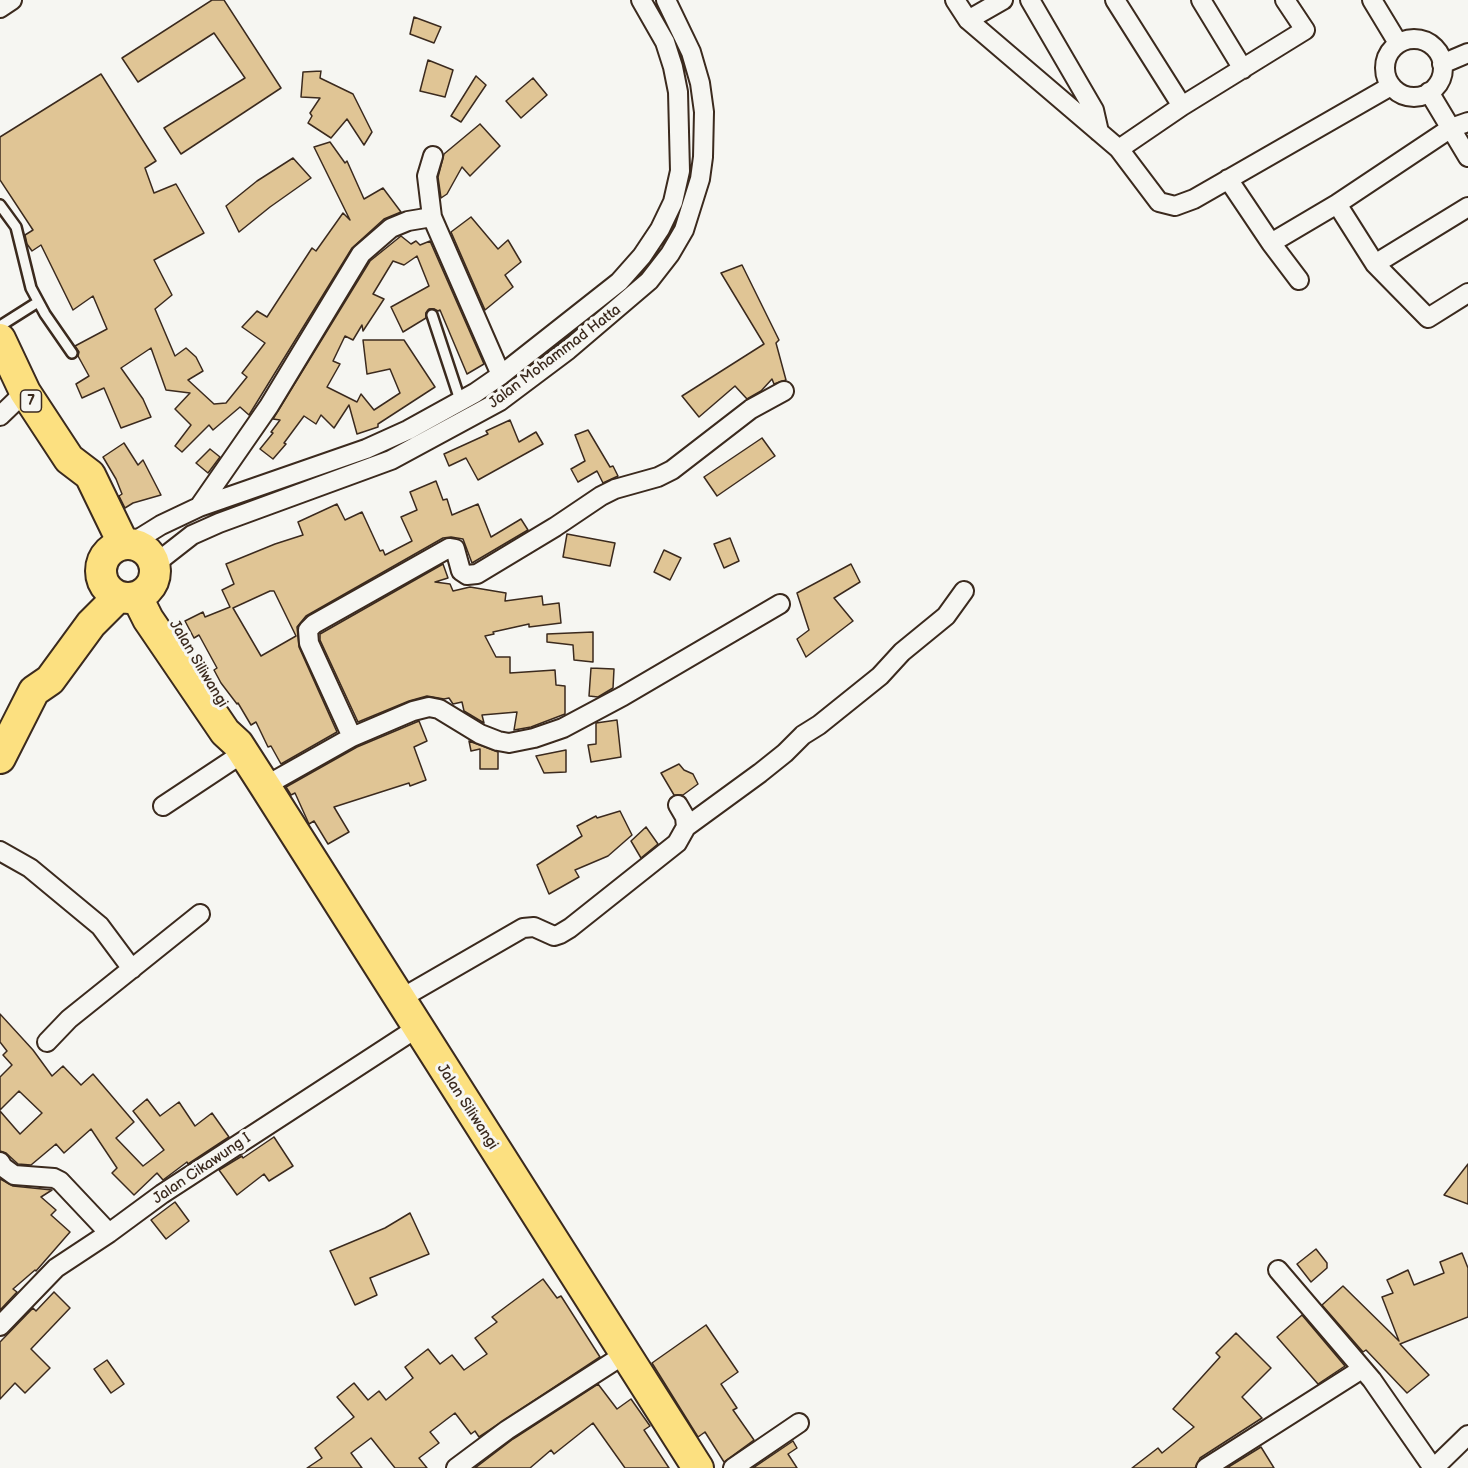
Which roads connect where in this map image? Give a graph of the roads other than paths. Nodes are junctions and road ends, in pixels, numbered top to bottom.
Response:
1 (12, 0) edge
2 (641, 0) edge
3 (666, 0) edge
4 (955, 0) edge
5 (1003, 0) edge
6 (1030, 0) edge
7 (1115, 0) edge
8 (1201, 0) edge
9 (1285, 0) edge
10 (1372, 0) edge
11 (0, 8) edge
12 (968, 20) junction
13 (1398, 43) junction
14 (1468, 53) edge
15 (1442, 64) junction
16 (1243, 69) junction
17 (1391, 87) junction
18 (1429, 92) junction
19 (1182, 106) junction
20 (1460, 125) edge
21 (1099, 132) junction
22 (1119, 149) junction
23 (433, 156) dead end
24 (1468, 157) edge
25 (1228, 179) junction
26 (1337, 204) junction
27 (0, 205) edge
28 (1468, 207) edge
29 (432, 217) junction
30 (1271, 243) junction
31 (1375, 264) junction
32 (1299, 280) dead end
33 (1468, 293) edge
34 (38, 302) junction
35 (432, 315) dead end
36 (0, 327) edge
37 (72, 353) dead end
38 (4, 357) edge
39 (501, 375) junction
40 (784, 391) dead end
41 (25, 392) junction
42 (460, 400) junction
43 (0, 416) edge
44 (467, 420) junction
45 (199, 507) junction
46 (128, 570) junction
47 (964, 591) dead end
48 (780, 604) dead end
49 (352, 737) junction
50 (241, 748) junction
51 (0, 758) edge
52 (265, 786) junction
53 (678, 805) dead end
54 (163, 806) dead end
55 (686, 827) junction
56 (0, 851) edge
57 (200, 914) dead end
58 (132, 969) junction
59 (400, 999) junction
60 (417, 1028) junction
61 (47, 1042) dead end
62 (0, 1162) edge
63 (110, 1233) junction
64 (1278, 1270) dead end
65 (0, 1326) edge
66 (625, 1354) junction
67 (1362, 1369) junction
68 (799, 1423) dead end
69 (1468, 1435) edge
70 (456, 1468) edge
71 (698, 1468) edge
72 (733, 1468) edge
73 (1206, 1468) edge
74 (1433, 1468) edge

1 - 11 street
2 - 39 street, Jalan Mohammad Hatta
3 - 44 street, Jalan Mohammad Hatta
4 - 12 street
5 - 12 street
6 - 21 street
7 - 19 street
8 - 16 street
9 - 16 street
10 - 13 street
12 - 21 street
13 - 15 street
13 - 17 street
14 - 15 street
15 - 18 street
16 - 19 street
17 - 18 street
17 - 25 street
18 - 20 street
19 - 22 street
20 - 24 street
20 - 26 street
21 - 22 street
22 - 25 street
23 - 29 street
25 - 30 street
26 - 30 street
26 - 31 street
27 - 34 lane
28 - 31 street
29 - 39 street
29 - 45 street
30 - 32 street
31 - 33 street
34 - 36 lane
34 - 37 lane
35 - 42 lane
38 - 41 main road, Jalan Siliwangi / 7
39 - 42 street, Jalan Mohammad Hatta
40 - 49 street
41 - 43 street
41 - 46 main road, Jalan Siliwangi / 7
42 - 44 street
42 - 45 street, Jalan Mohammad Hatta
44 - 46 street, Jalan Mohammad Hatta
45 - 46 street, Jalan Mohammad Hatta
46 - 50 main road, Jalan Siliwangi
46 - 51 main road
47 - 55 street
48 - 49 street
49 - 52 street
50 - 52 main road, Jalan Siliwangi
50 - 54 street
52 - 59 main road, Jalan Siliwangi
53 - 55 street
55 - 59 street
56 - 58 street
57 - 58 street
58 - 61 street
59 - 60 main road, Jalan Siliwangi
60 - 63 street, Jalan Cikawung I
60 - 66 main road, Jalan Siliwangi
62 - 63 street
63 - 65 street, Jalan Cikawung I
64 - 67 street
66 - 70 street
66 - 71 main road, Jalan Siliwangi
67 - 73 street
67 - 74 street
68 - 72 street
69 - 74 street

